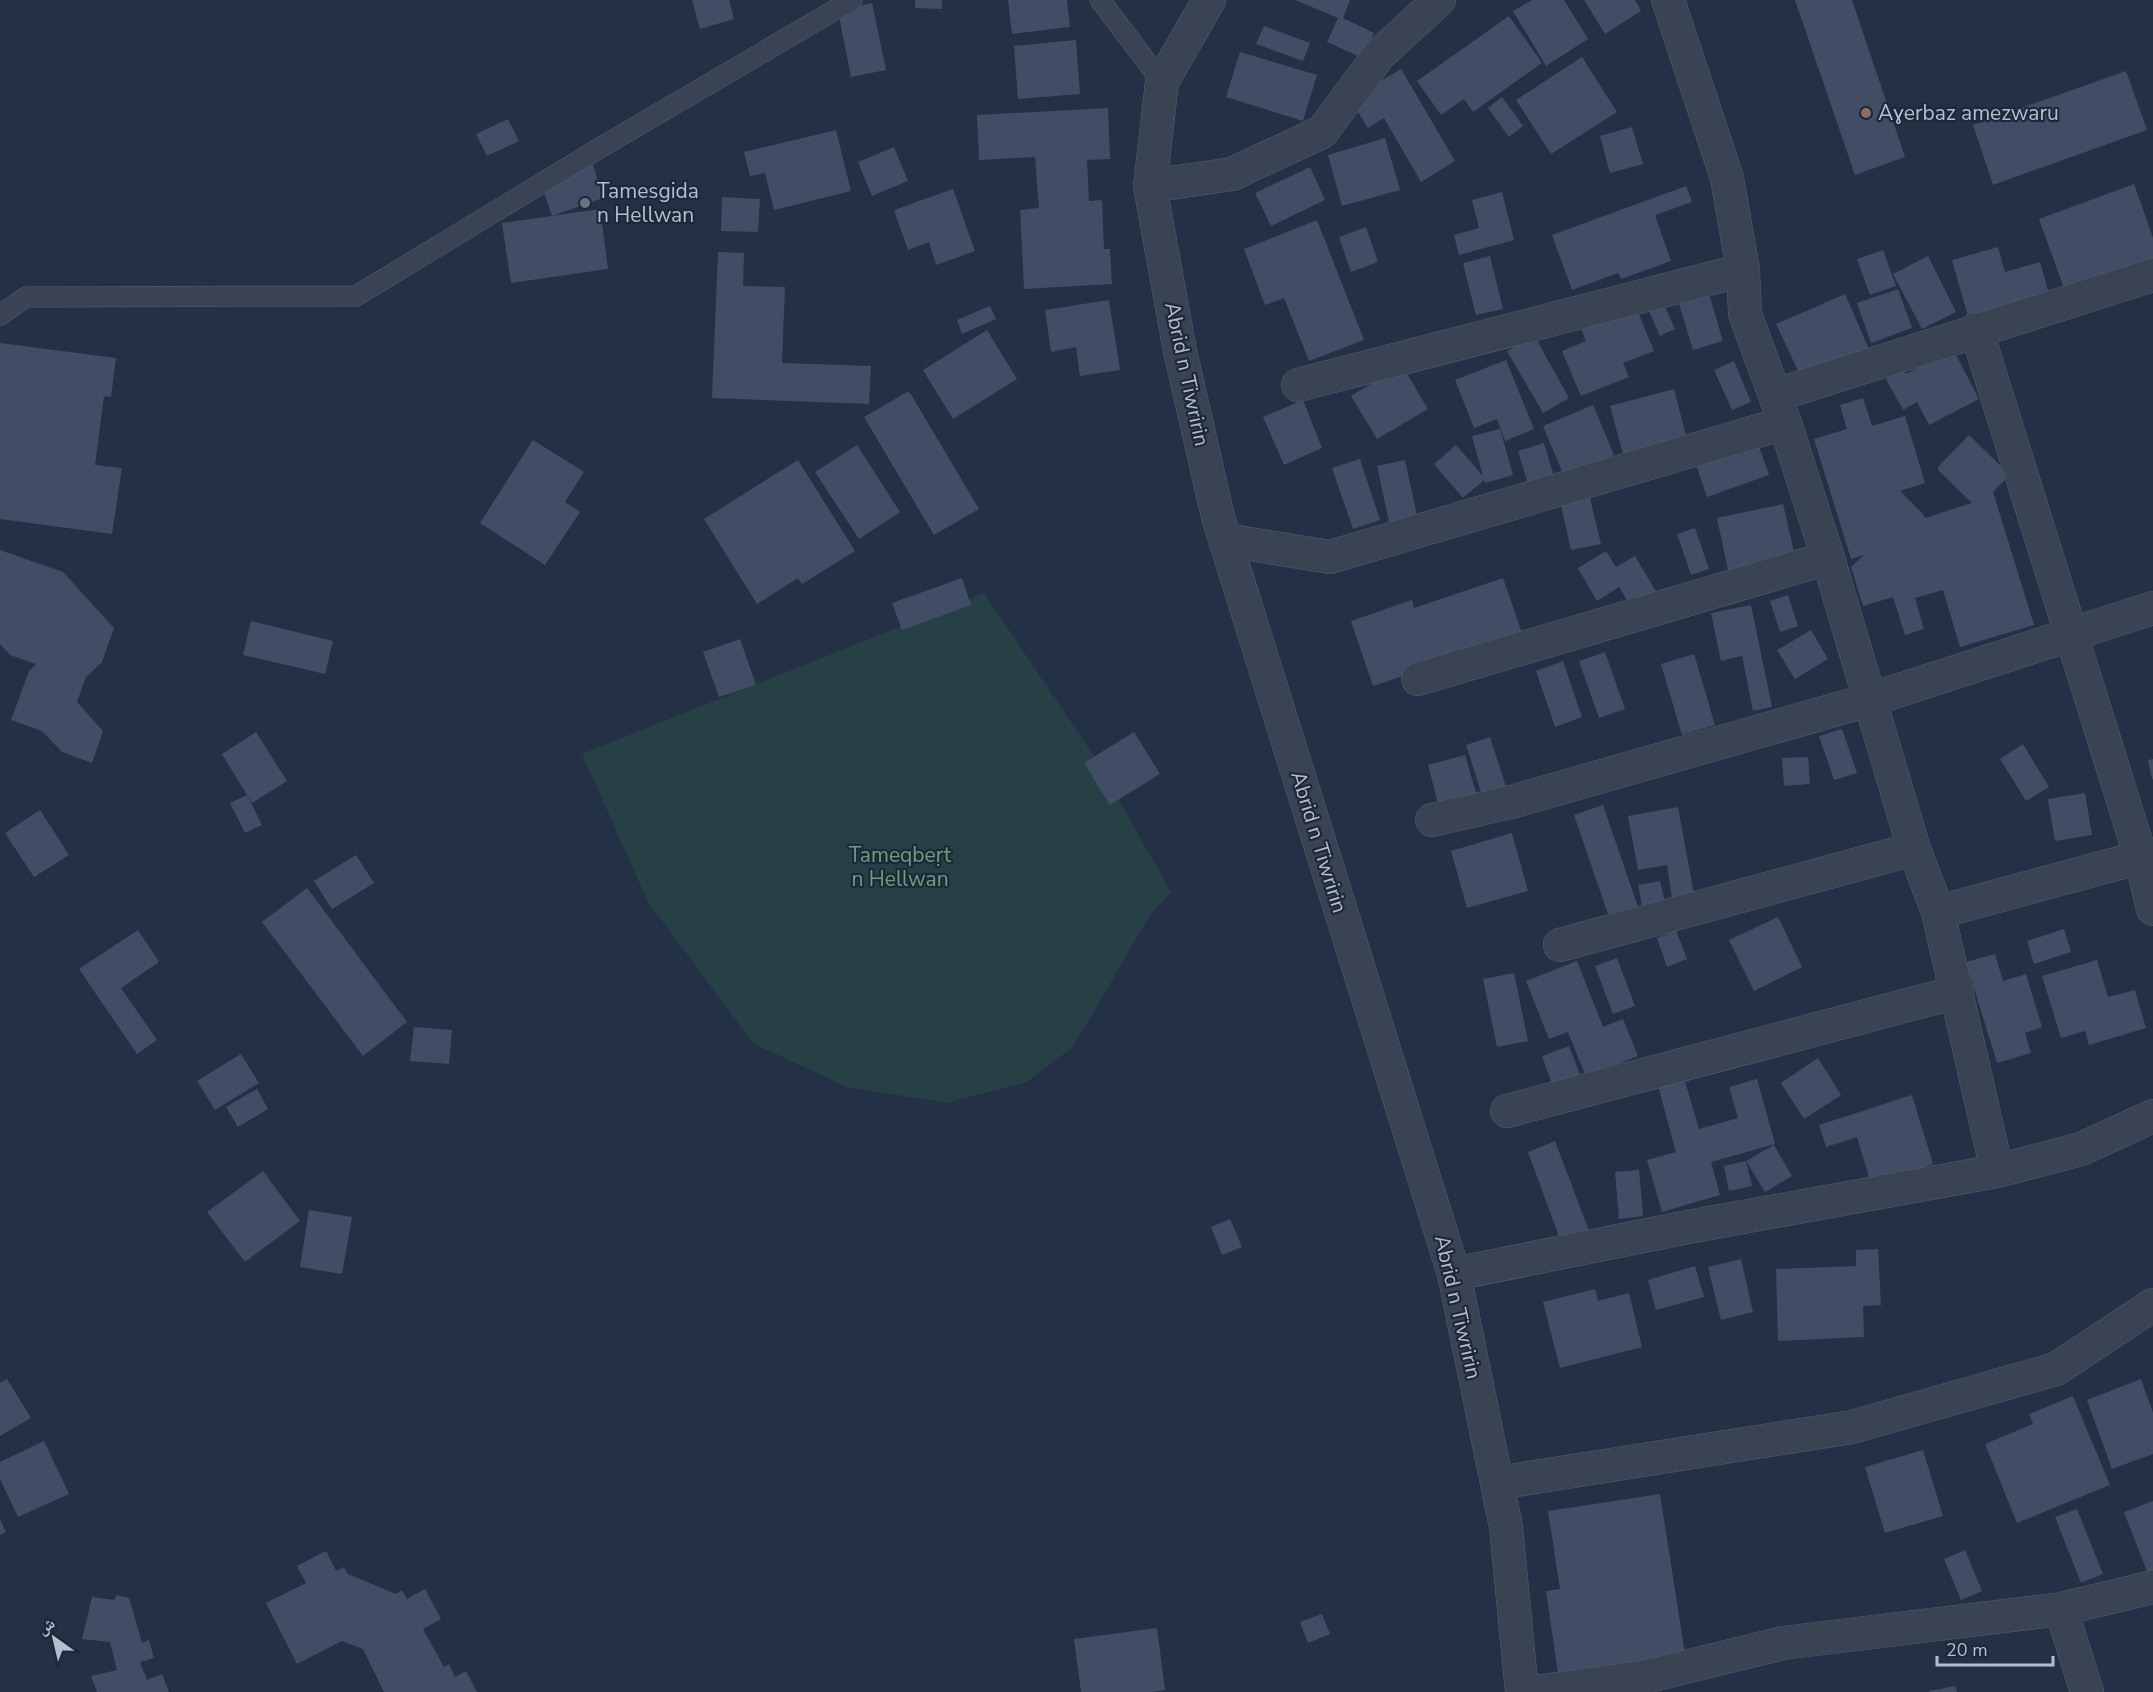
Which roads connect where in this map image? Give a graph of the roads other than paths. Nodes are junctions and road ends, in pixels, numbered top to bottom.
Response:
1 (852, 0) edge
2 (1100, 0) edge
3 (1209, 0) edge
4 (1439, 0) edge
5 (1668, 0) edge
6 (1162, 82) junction
7 (1150, 186) junction
8 (1743, 270) junction
9 (2153, 275) edge
10 (0, 315) edge
11 (1976, 329) junction
12 (1298, 386) dead end
13 (1780, 409) junction
14 (1225, 540) junction
15 (1828, 558) junction
16 (2153, 608) edge
17 (2073, 635) junction
18 (1418, 679) dead end
19 (1869, 700) junction
20 (1432, 820) dead end
21 (1914, 849) junction
22 (2147, 856) edge
23 (2153, 909) edge
24 (1938, 912) junction
25 (1560, 945) dead end
26 (1957, 992) junction
27 (1507, 1111) dead end
28 (2153, 1116) edge
29 (1997, 1171) junction
30 (1454, 1274) junction
31 (2153, 1305) edge
32 (1497, 1483) junction
33 (2153, 1587) edge
34 (2061, 1609) junction
35 (1522, 1692) edge
36 (1534, 1692) edge
37 (2087, 1692) edge

1 - 10 lane
2 - 6 lane
3 - 6 street, Abrid n Tiwririn
4 - 7 street
5 - 8 street
6 - 7 street, Abrid n Tiwririn
7 - 14 street, Abrid n Tiwririn
8 - 12 street
8 - 13 street
9 - 11 street
11 - 13 street
11 - 17 street
13 - 14 street
13 - 15 street
14 - 30 street, Abrid n Tiwririn
15 - 18 street
15 - 19 street
16 - 17 street
17 - 19 street
17 - 22 street
19 - 20 street
19 - 21 street
21 - 24 street
21 - 25 street
22 - 23 street
22 - 24 street
24 - 26 street
26 - 27 street
26 - 29 street
28 - 29 street
29 - 30 street
30 - 32 street, Abrid n Tiwririn
31 - 32 street
32 - 35 street, Abrid n Tiwririn
33 - 34 street
34 - 36 street
34 - 37 street

